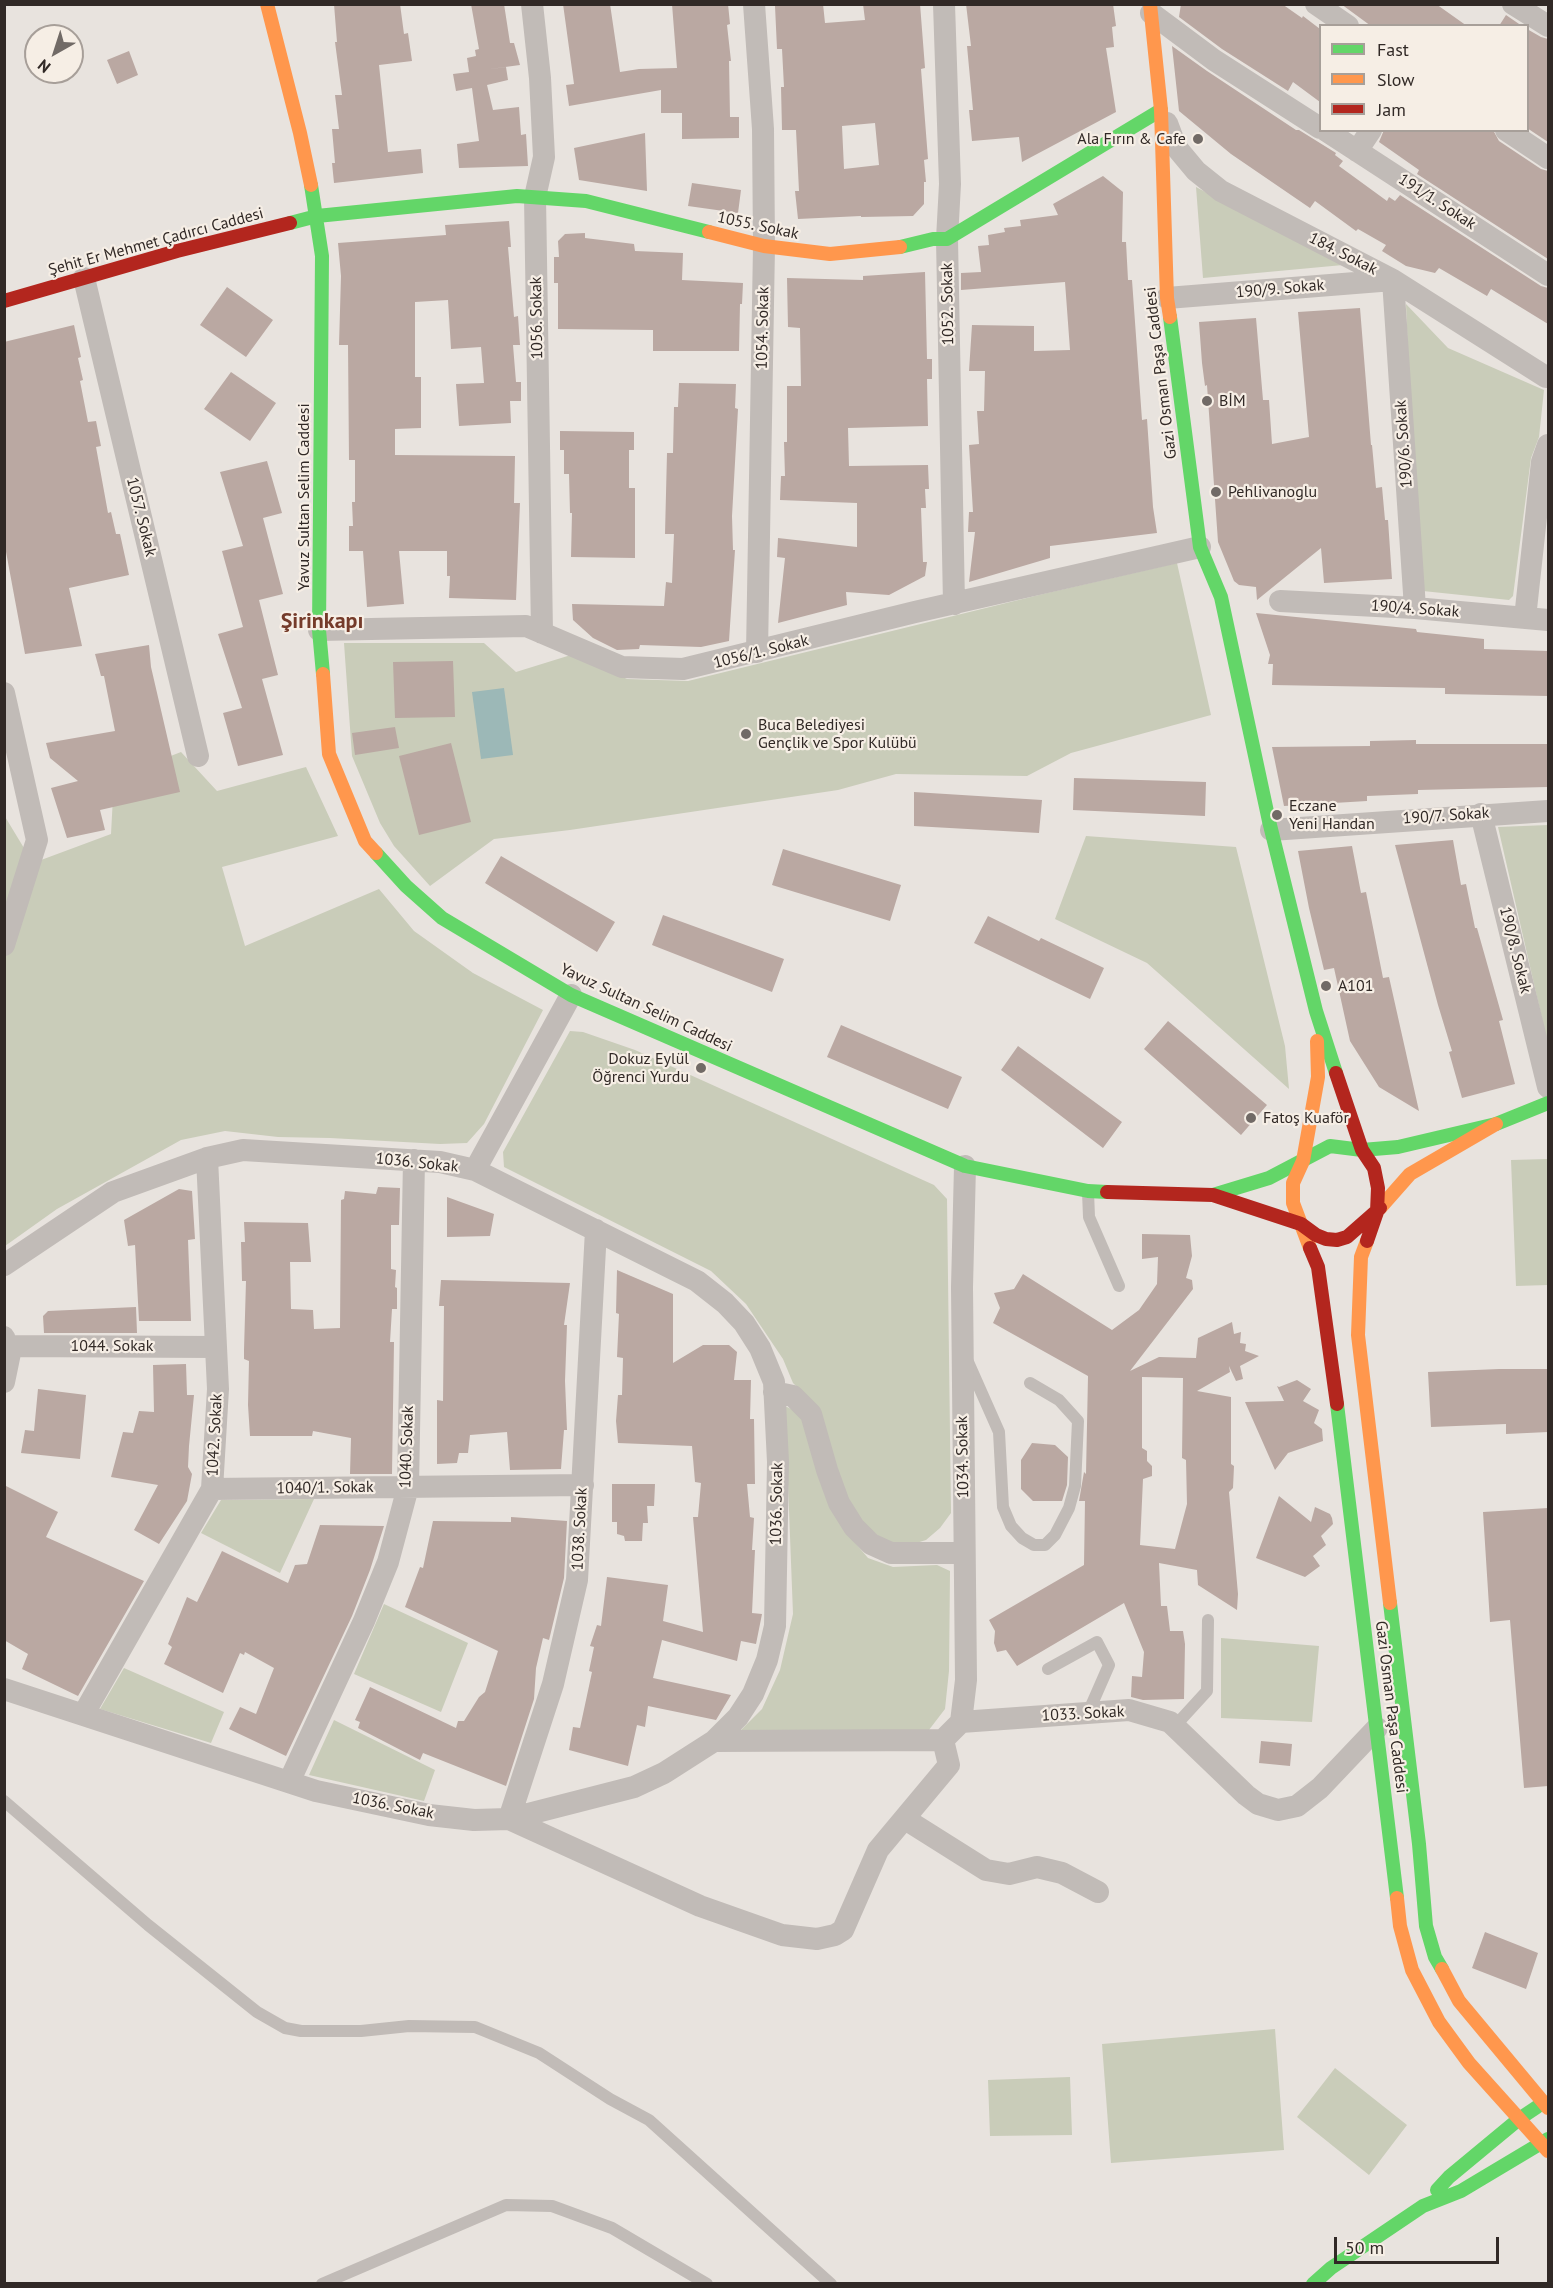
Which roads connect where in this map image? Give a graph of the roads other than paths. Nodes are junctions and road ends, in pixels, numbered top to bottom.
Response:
1 (267, 4) edge
2 (532, 4) edge
3 (754, 4) edge
4 (945, 4) edge
5 (1316, 4) edge
6 (1513, 4) edge
7 (1151, 9) edge
8 (1345, 24) edge
9 (1548, 26) edge
10 (1161, 110) junction
11 (1319, 127) edge
12 (1328, 132) edge
13 (1370, 132) edge
14 (1509, 132) edge
15 (1357, 150) junction
16 (1548, 158) edge
17 (535, 197) junction
18 (317, 216) junction
19 (947, 238) junction
20 (764, 246) junction
21 (1548, 275) edge
22 (84, 278) junction
23 (1393, 280) junction
24 (1167, 298) junction
25 (4, 301) edge
26 (1548, 379) edge
27 (1546, 457) edge
28 (1200, 547) junction
29 (1280, 602) dead end
30 (954, 604) junction
31 (1415, 608) junction
32 (1525, 618) junction
33 (1548, 620) edge
34 (319, 630) junction
35 (542, 633) junction
36 (757, 652) junction
37 (4, 693) edge
38 (198, 756) dead end
39 (1548, 811) edge
40 (1481, 814) junction
41 (1271, 830) junction
42 (4, 945) edge
43 (571, 995) junction
44 (1316, 1011) junction
45 (1548, 1087) edge
46 (1548, 1103) edge
47 (1496, 1124) junction
48 (1362, 1150) junction
49 (207, 1158) junction
50 (414, 1160) junction
51 (1303, 1161) junction
52 (965, 1166) junction
53 (475, 1170) junction
54 (1088, 1191) junction
55 (1213, 1196) junction
56 (1377, 1212) junction
57 (1301, 1224) junction
58 (596, 1230) junction
59 (4, 1265) edge
60 (1119, 1286) dead end
61 (6, 1342) edge
62 (216, 1347) junction
63 (962, 1350) junction
64 (4, 1382) edge
65 (1030, 1383) dead end
66 (774, 1392) junction
67 (583, 1485) junction
68 (408, 1487) junction
69 (212, 1489) junction
70 (964, 1553) junction
71 (1208, 1620) dead end
72 (1048, 1669) dead end
73 (4, 1689) edge
74 (1088, 1713) junction
75 (83, 1715) junction
76 (961, 1722) junction
77 (1175, 1726) junction
78 (1377, 1728) junction
79 (943, 1740) junction
80 (714, 1741) junction
81 (289, 1782) junction
82 (4, 1801) edge
83 (509, 1819) junction
84 (905, 1819) junction
85 (1098, 1892) dead end
86 (1547, 2104) edge
87 (1519, 2119) junction
88 (1546, 2144) edge
89 (1422, 2206) junction
90 (322, 2283) edge
91 (707, 2283) edge
92 (831, 2283) edge
93 (1313, 2283) edge

1 - 18 main road, Yavuz Sultan Selim Caddesi
2 - 17 street, 1056. Sokak
3 - 20 street, 1054. Sokak
4 - 19 street, 1052. Sokak
5 - 8 street
6 - 9 street
7 - 10 main road, Gazi Osman Paşa Caddesi
7 - 11 street
10 - 19 main road, 1055. Sokak
10 - 23 street, 184. Sokak
10 - 24 main road, Gazi Osman Paşa Caddesi
12 - 15 street, 191/1. Sokak
13 - 15 street
14 - 16 street
15 - 21 street, 191/1. Sokak
17 - 18 main road, 1055. Sokak
17 - 20 main road, 1055. Sokak
17 - 35 street, 1056. Sokak
18 - 22 main road, Şehit Er Mehmet Çadırcı Caddesi
18 - 34 main road, Yavuz Sultan Selim Caddesi
19 - 20 main road, 1055. Sokak
19 - 30 street, 1052. Sokak
20 - 36 street, 1054. Sokak
22 - 25 main road, Şehit Er Mehmet Çadırcı Caddesi
22 - 38 street, 1057. Sokak
23 - 24 street, 190/9. Sokak
23 - 26 street, 184. Sokak
23 - 31 street, 190/6. Sokak
24 - 28 main road, Gazi Osman Paşa Caddesi
27 - 32 street
28 - 30 street, 1056/1. Sokak
28 - 41 main road, Gazi Osman Paşa Caddesi
29 - 31 street, 190/4. Sokak
30 - 36 street, 1056/1. Sokak
31 - 32 street, 190/4. Sokak
32 - 33 street, 190/4. Sokak
34 - 35 street, 1056/1. Sokak
34 - 43 main road, Yavuz Sultan Selim Caddesi
35 - 36 street, 1056/1. Sokak
37 - 42 street
39 - 40 street, 190/7. Sokak
40 - 41 street, 190/7. Sokak
40 - 45 street, 190/8. Sokak
41 - 44 main road, Gazi Osman Paşa Caddesi
43 - 52 main road, Yavuz Sultan Selim Caddesi
43 - 53 street
44 - 48 main road
44 - 51 main road
46 - 47 main road
47 - 48 main road
47 - 56 main road
48 - 51 main road
48 - 56 main road
49 - 50 street, 1036. Sokak
49 - 59 street, 1036. Sokak
49 - 62 street, 1042. Sokak
50 - 53 street, 1036. Sokak
50 - 68 street, 1040. Sokak
51 - 55 main road
51 - 57 main road
52 - 54 main road, Yavuz Sultan Selim Caddesi
52 - 63 street, 1034. Sokak
53 - 58 street, 1036. Sokak
54 - 55 main road, Yavuz Sultan Selim Caddesi
54 - 60 lane
55 - 57 main road
56 - 57 main road
56 - 86 main road, Gazi Osman Paşa Caddesi
57 - 78 main road, Gazi Osman Paşa Caddesi
58 - 66 street, 1036. Sokak
58 - 67 street, 1038. Sokak
61 - 62 street, 1044. Sokak
61 - 64 street, 1044. Sokak
62 - 69 street, 1042. Sokak
63 - 65 lane
63 - 70 street, 1034. Sokak
66 - 70 street
66 - 80 street, 1036. Sokak
67 - 68 street, 1040/1. Sokak
67 - 83 street, 1038. Sokak
68 - 69 street, 1040/1. Sokak
68 - 81 street, 1040. Sokak
69 - 75 street, 1042. Sokak
70 - 76 street, 1034. Sokak
71 - 77 lane
72 - 74 lane
73 - 75 street, 1036. Sokak
74 - 76 street, 1033. Sokak
74 - 77 street, 1033. Sokak
75 - 81 street, 1036. Sokak
76 - 79 street
77 - 78 street, 1033. Sokak
78 - 87 main road, Gazi Osman Paşa Caddesi
79 - 80 street
79 - 84 street
80 - 83 street, 1036. Sokak
81 - 83 street, 1036. Sokak
82 - 92 lane
83 - 84 street
84 - 85 street
86 - 87 main road
87 - 88 main road, Gazi Osman Paşa Caddesi
87 - 89 main road
88 - 89 main road
89 - 93 main road
90 - 91 lane

